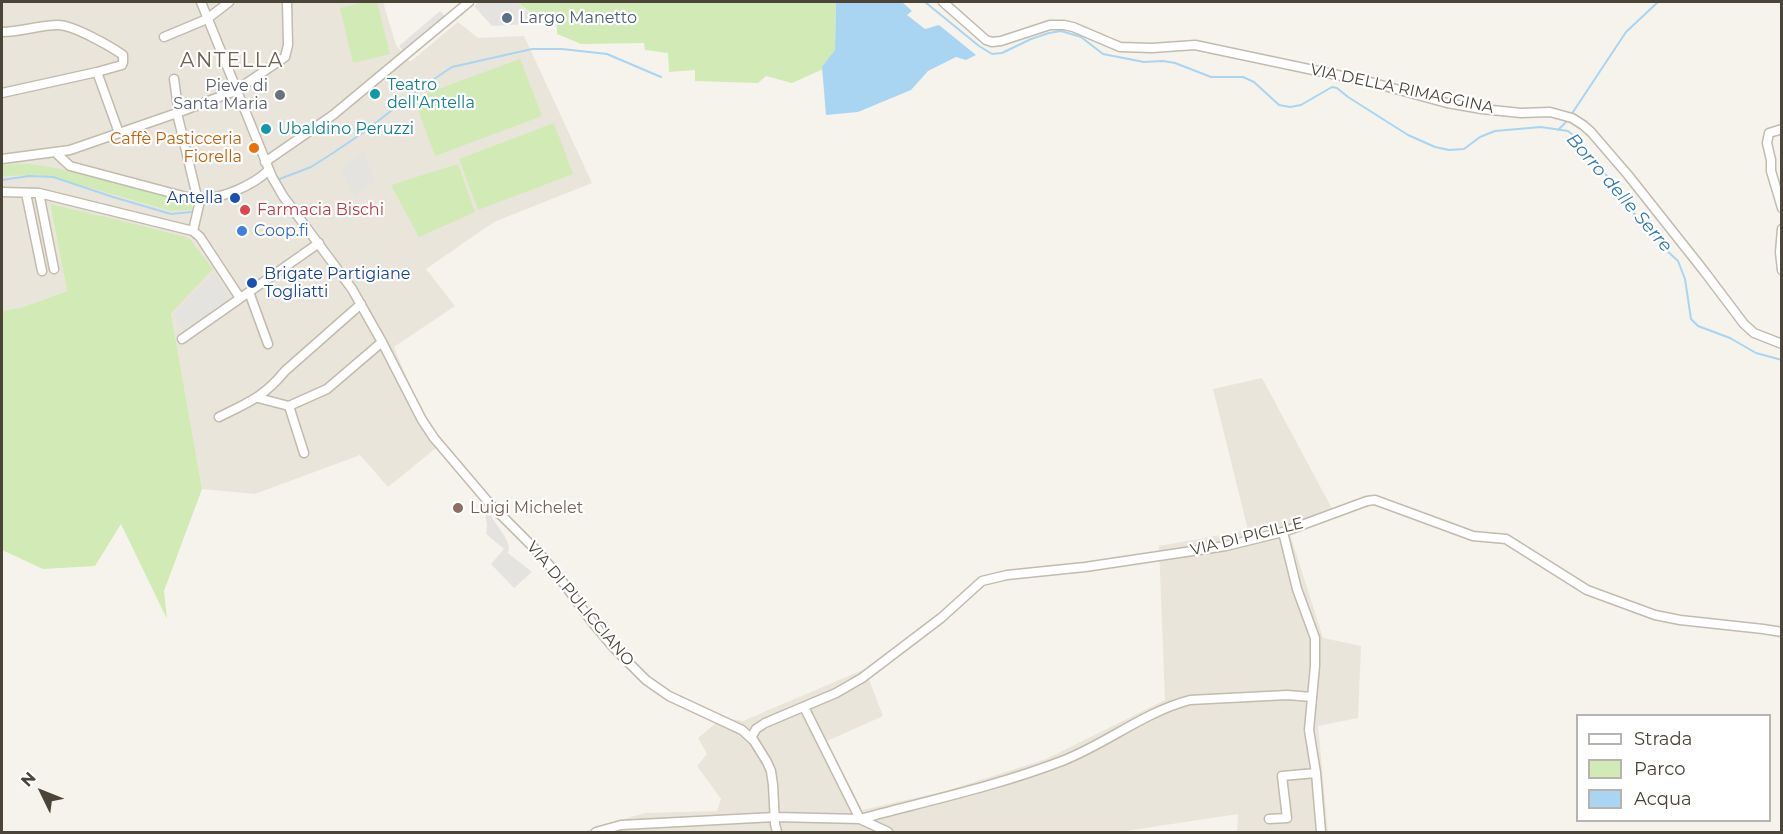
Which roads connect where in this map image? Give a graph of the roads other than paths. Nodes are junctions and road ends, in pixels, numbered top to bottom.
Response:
1 (201, 2) edge
2 (229, 2) edge
3 (287, 2) edge
4 (469, 2) edge
5 (943, 2) edge
6 (207, 19) junction
7 (2, 32) edge
8 (164, 37) dead end
9 (98, 72) junction
10 (174, 79) dead end
11 (236, 91) junction
12 (2, 93) edge
13 (177, 113) junction
14 (1782, 129) edge
15 (119, 133) junction
16 (56, 153) junction
17 (2, 159) edge
18 (267, 166) junction
19 (2, 192) edge
20 (26, 193) junction
21 (39, 193) junction
22 (198, 200) junction
23 (1782, 208) edge
24 (1782, 228) edge
25 (193, 231) junction
26 (319, 243) junction
27 (54, 269) dead end
28 (1782, 270) edge
29 (42, 271) dead end
30 (249, 292) junction
31 (240, 298) junction
32 (361, 304) junction
33 (182, 339) dead end
34 (382, 342) junction
35 (268, 344) dead end
36 (1782, 344) edge
37 (258, 398) junction
38 (289, 406) junction
39 (219, 417) dead end
40 (304, 453) dead end
41 (1283, 532) junction
42 (1782, 632) edge
43 (1312, 697) junction
44 (804, 707) junction
45 (765, 723) junction
46 (738, 728) junction
47 (751, 738) junction
48 (1316, 773) junction
49 (775, 817) junction
50 (860, 819) junction
51 (1269, 819) dead end
52 (620, 829) edge
53 (596, 832) edge
54 (777, 832) edge
55 (888, 832) edge
56 (1321, 832) edge

1 - 6 street, VIA DI PULICCIANO
2 - 6 street
3 - 11 street
4 - 18 street
5 - 36 street, VIA DELLA RIMAGGINA
6 - 8 street
6 - 11 street, VIA DI PULICCIANO
7 - 9 street
9 - 12 street
9 - 15 street
10 - 13 street
11 - 13 street
11 - 18 street, VIA DI PULICCIANO
13 - 15 street
13 - 22 street
14 - 23 street
15 - 16 street
16 - 17 street
16 - 22 street
18 - 22 street
18 - 26 street, VIA DI PULICCIANO
19 - 20 street
20 - 21 street
20 - 29 street
21 - 25 street
21 - 27 street
22 - 25 street
24 - 28 street
25 - 31 street
26 - 30 street
26 - 32 street, VIA DI PULICCIANO
30 - 31 street
30 - 35 street
31 - 33 street
32 - 34 street, VIA DI PULICCIANO
32 - 37 street
34 - 38 street
34 - 46 street, VIA DI PULICCIANO
37 - 38 street
37 - 39 street
38 - 40 street
41 - 42 street, VIA DI PICILLE
41 - 43 street
41 - 44 street, VIA DI PICILLE
43 - 48 street
43 - 50 street
44 - 45 street, VIA DI PICILLE
44 - 50 street
45 - 46 street, VIA DI PICILLE
45 - 47 street, VIA DI PICILLE
46 - 47 street, VIA DI PULICCIANO
47 - 49 street, VIA DI PULICCIANO
48 - 51 street
48 - 56 street
49 - 50 street
49 - 52 street
49 - 54 street, VIA DI PULICCIANO
50 - 55 street
52 - 53 street

